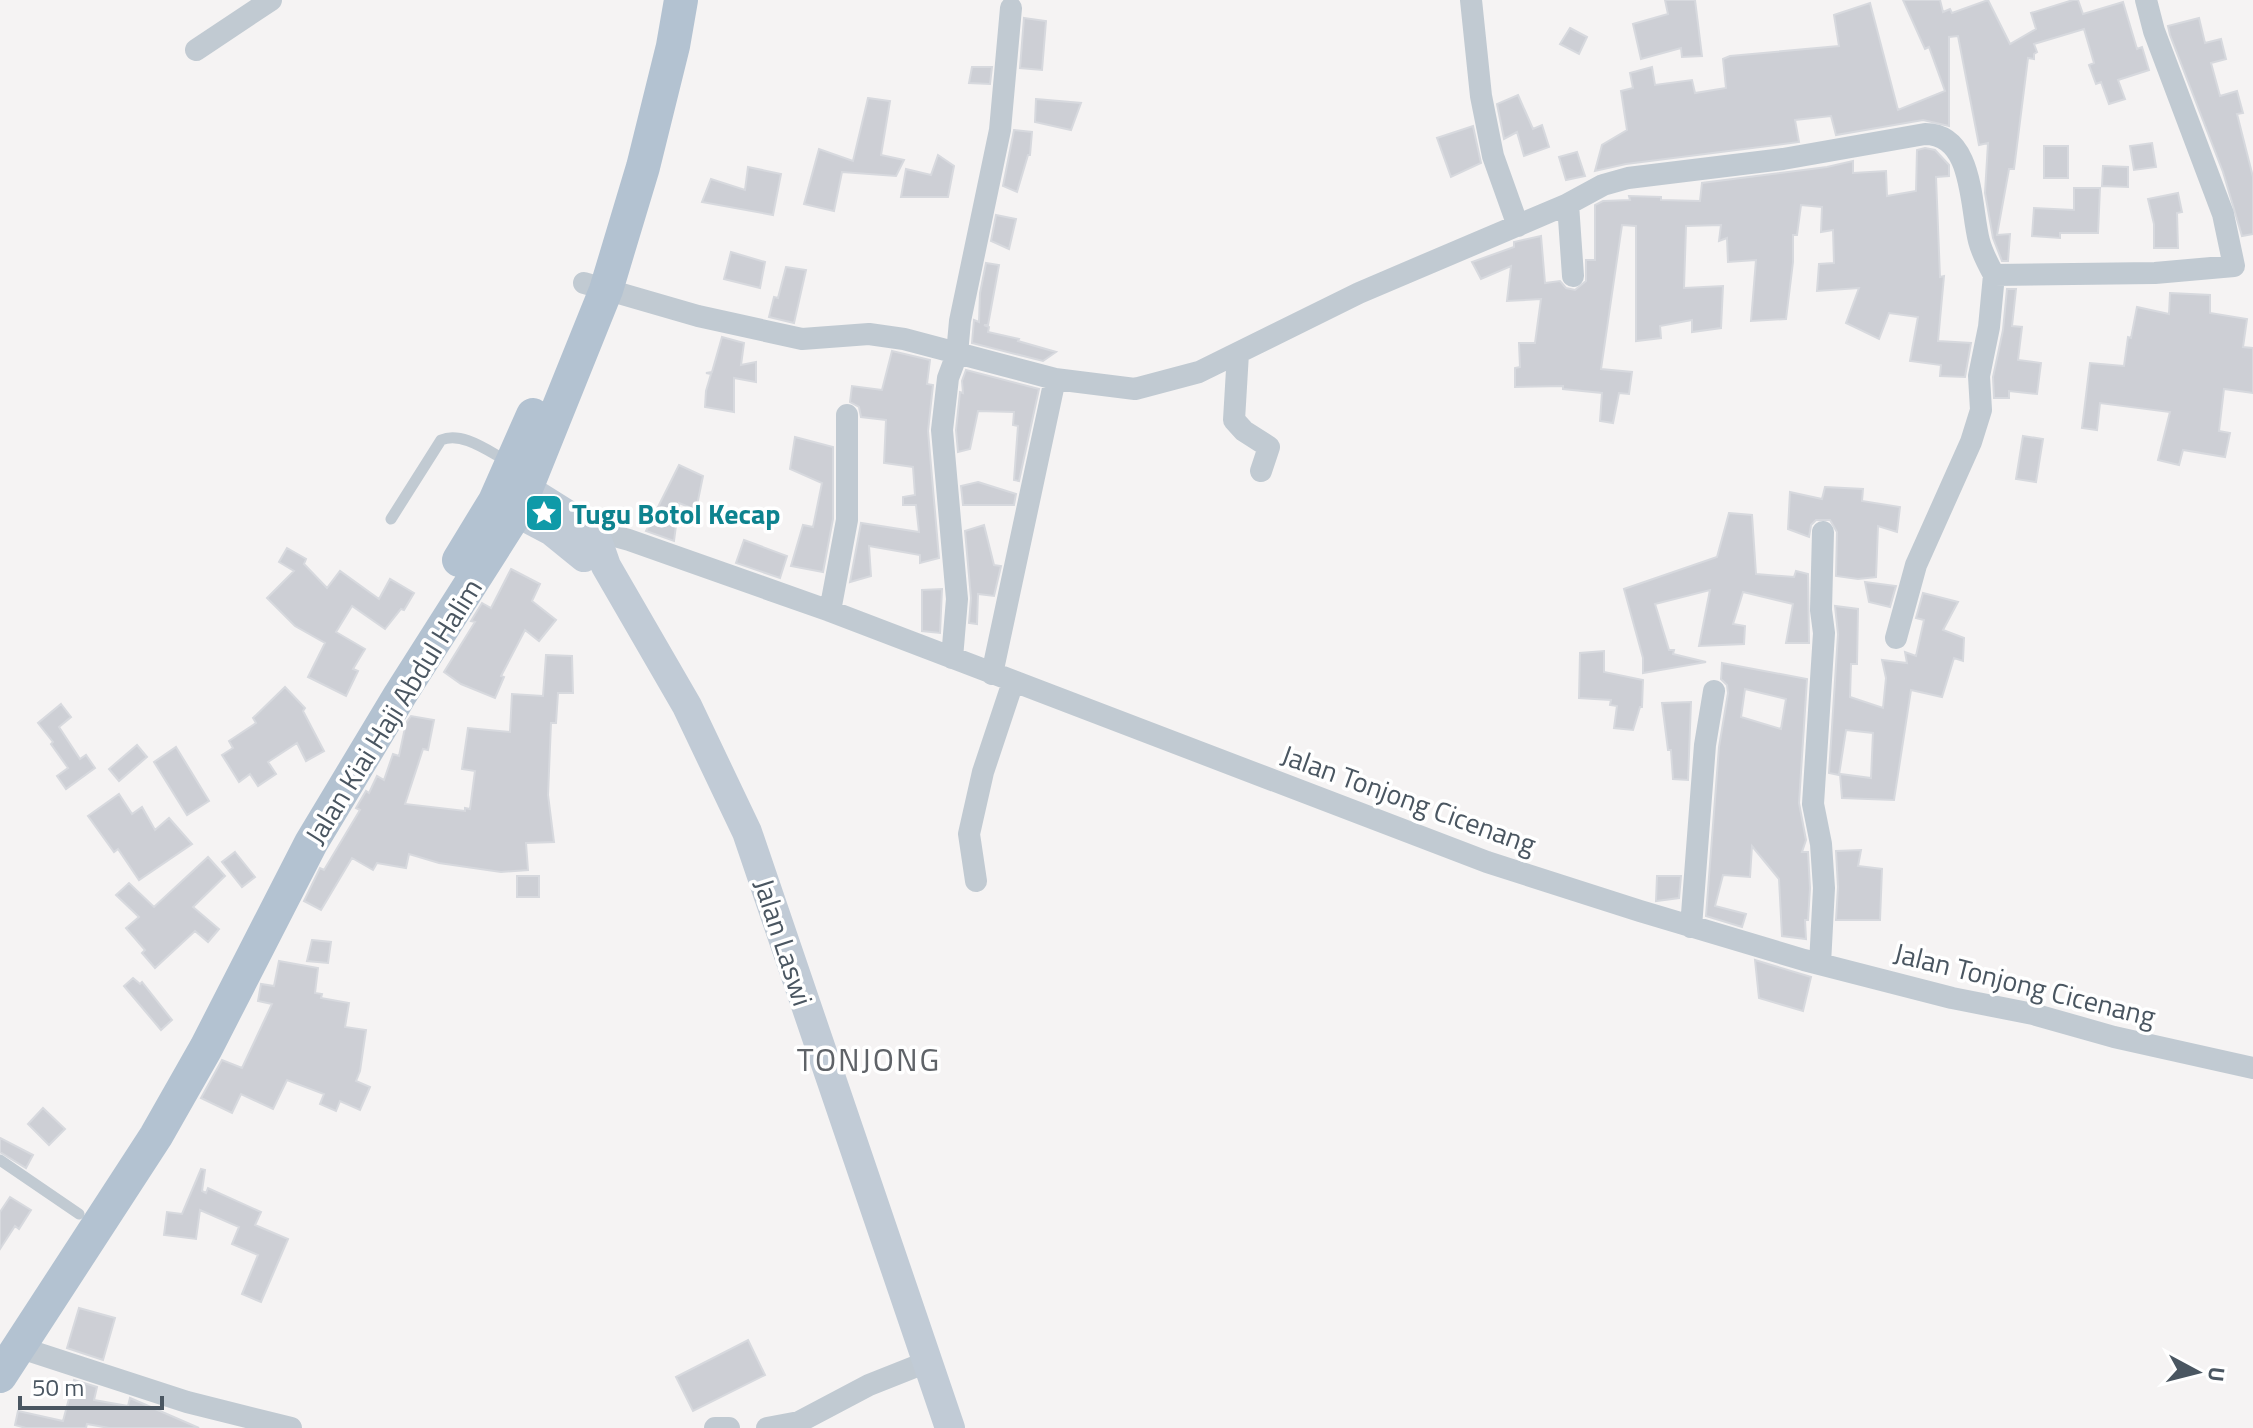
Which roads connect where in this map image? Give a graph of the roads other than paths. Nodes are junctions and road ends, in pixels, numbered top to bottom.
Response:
1 (271, 0) edge
2 (658, 0) edge
3 (681, 0) edge
4 (1471, 0) edge
5 (2146, 0) edge
6 (1011, 8) dead end
7 (196, 50) dead end
8 (1568, 204) junction
9 (1518, 226) junction
10 (2243, 266) edge
11 (1994, 275) junction
12 (1573, 276) dead end
13 (595, 286) junction
14 (1238, 353) junction
15 (957, 354) junction
16 (1055, 379) junction
17 (847, 415) dead end
18 (1261, 471) dead end
19 (512, 488) junction
20 (391, 519) dead end
21 (1823, 532) dead end
22 (575, 536) junction
23 (830, 611) junction
24 (1896, 638) dead end
25 (952, 658) junction
26 (1002, 678) junction
27 (1714, 691) dead end
28 (976, 881) dead end
29 (1691, 927) junction
30 (1820, 964) junction
31 (206, 1024) junction
32 (2253, 1068) edge
33 (0, 1160) edge
34 (79, 1214) junction
35 (9, 1343) edge
36 (927, 1362) junction
37 (0, 1376) edge
38 (291, 1428) edge
39 (715, 1428) edge
40 (729, 1428) edge
41 (767, 1428) edge
42 (950, 1428) edge

1 - 7 street
2 - 13 main road, Jalan Kiai Haji Abdul Halim
3 - 13 main road, Jalan Kiai Haji Abdul Halim
4 - 9 street
5 - 10 street
6 - 15 street
8 - 9 street
8 - 11 street
8 - 12 street
9 - 14 street
10 - 11 street
11 - 24 street
13 - 15 street
13 - 19 main road, Jalan Kiai Haji Abdul Halim
14 - 16 street
14 - 18 street
15 - 16 street
15 - 25 street
16 - 26 street
17 - 23 street
19 - 20 lane
19 - 22 main road, Jalan Laswi
19 - 31 main road, Jalan Kiai Haji Abdul Halim
21 - 30 street
22 - 23 street, Jalan Tonjong Cicenang
22 - 36 main road, Jalan Laswi
23 - 25 street, Jalan Tonjong Cicenang
25 - 26 street, Jalan Tonjong Cicenang
26 - 28 street
26 - 29 street, Jalan Tonjong Cicenang
27 - 29 street
29 - 30 street, Jalan Tonjong Cicenang
30 - 32 street, Jalan Tonjong Cicenang
31 - 34 main road, Jalan Kiai Haji Abdul Halim
31 - 35 main road, Jalan Kiai Haji Abdul Halim
33 - 34 lane
34 - 35 main road, Jalan Kiai Haji Abdul Halim
35 - 37 main road, Jalan Kiai Haji Abdul Halim
35 - 38 street
36 - 41 street
36 - 42 main road, Jalan Laswi
39 - 40 street

